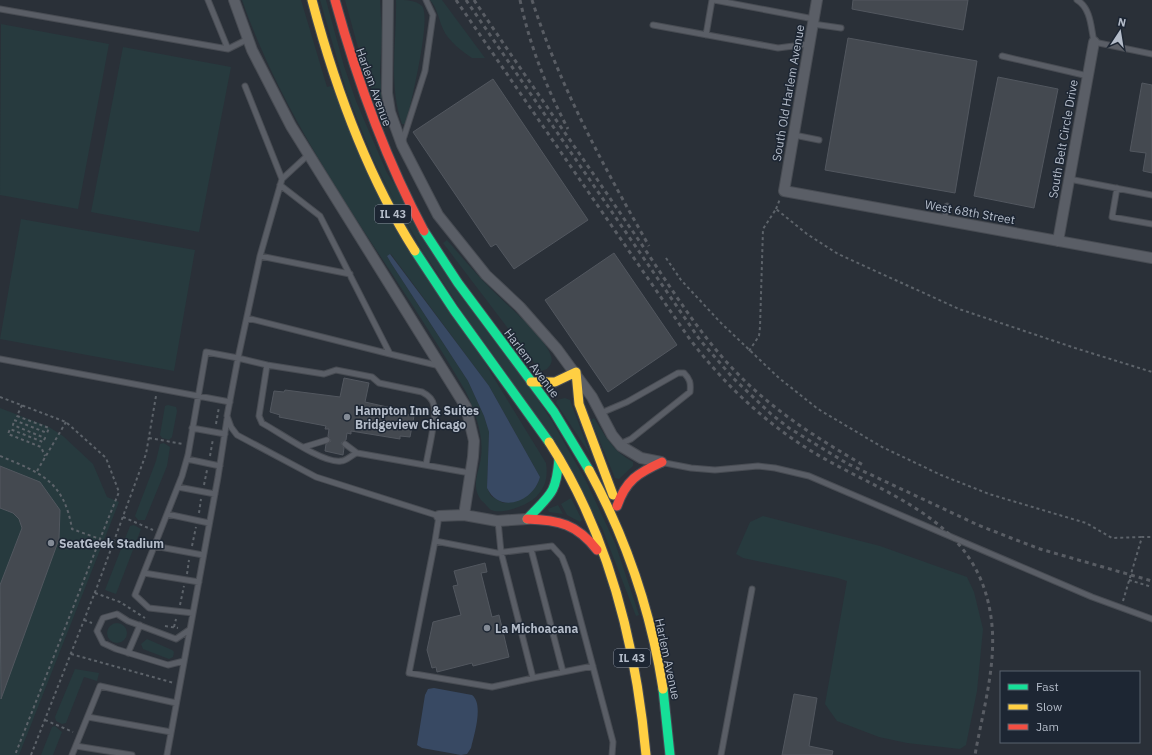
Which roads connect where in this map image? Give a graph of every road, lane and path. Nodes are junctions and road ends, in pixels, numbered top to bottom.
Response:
1 (208, 0) edge
2 (234, 0) edge
3 (312, 0) edge
4 (335, 0) edge
5 (388, 0) edge
6 (426, 0) edge
7 (713, 0) edge
8 (817, 0) edge
9 (1077, 0) edge
10 (0, 9) edge
11 (814, 21) junction
12 (653, 25) dead end
13 (841, 28) dead end
14 (706, 35) junction
15 (248, 39) junction
16 (1094, 42) junction
17 (809, 44) junction
18 (228, 49) junction
19 (1152, 54) edge
20 (1002, 56) dead end
21 (1088, 76) junction
22 (244, 86) dead end
23 (794, 135) junction
24 (819, 140) dead end
25 (402, 145) junction
26 (308, 155) junction
27 (282, 178) junction
28 (1069, 179) junction
29 (280, 185) junction
30 (1117, 188) junction
31 (784, 191) joint
32 (1152, 195) edge
33 (946, 206) dead end
34 (944, 220) junction
35 (1152, 224) edge
36 (1058, 241) junction
37 (260, 256) junction
38 (666, 258) dead end
39 (1152, 258) edge
40 (350, 274) junction
41 (246, 318) junction
42 (749, 351) junction
43 (390, 354) junction
44 (238, 358) junction
45 (0, 359) edge
46 (267, 365) junction
47 (441, 366) junction
48 (576, 372) junction
49 (1152, 372) edge
50 (532, 382) junction
51 (157, 389) junction
52 (198, 396) junction
53 (0, 397) edge
54 (230, 402) junction
55 (22, 405) junction
56 (601, 413) junction
57 (227, 416) junction
58 (66, 422) junction
59 (192, 428) junction
60 (225, 434) junction
61 (149, 438) junction
62 (327, 440) dead end
63 (345, 444) dead end
64 (620, 444) junction
65 (190, 446) junction
66 (304, 447) junction
67 (357, 453) junction
68 (0, 456) edge
69 (45, 456) junction
70 (187, 459) junction
71 (559, 459) junction
72 (662, 462) junction
73 (426, 465) junction
74 (220, 466) junction
75 (36, 471) junction
76 (470, 473) junction
77 (178, 487) junction
78 (215, 494) junction
79 (617, 506) junction
80 (167, 514) junction
81 (464, 515) junction
82 (439, 516) junction
83 (123, 517) junction
84 (527, 519) junction
85 (498, 521) junction
86 (209, 523) junction
87 (160, 533) junction
88 (622, 537) junction
89 (1142, 537) junction
90 (1152, 537) edge
91 (100, 539) junction
92 (435, 540) junction
93 (154, 546) junction
94 (530, 548) junction
95 (501, 552) junction
96 (203, 555) junction
97 (607, 564) junction
98 (144, 573) junction
99 (1129, 580) junction
100 (198, 582) junction
101 (1152, 588) edge
102 (752, 589) dead end
103 (95, 593) junction
104 (1120, 608) junction
105 (193, 613) junction
106 (147, 619) dead end
107 (1152, 619) edge
108 (140, 625) junction
109 (160, 625) dead end
110 (190, 630) junction
111 (128, 653) junction
112 (71, 654) junction
113 (184, 661) junction
114 (593, 666) junction
115 (563, 672) junction
116 (533, 678) junction
117 (180, 685) junction
118 (176, 703) junction
119 (88, 717) junction
120 (45, 720) junction
121 (171, 732) junction
122 (81, 735) junction
123 (76, 746) junction
124 (15, 755) edge
125 (31, 755) edge
126 (72, 755) edge
127 (132, 755) edge
128 (167, 755) edge
129 (612, 755) edge
130 (646, 755) edge
131 (670, 755) edge
132 (721, 755) edge

1 - 18 lane
2 - 15 street
3 - 71 main road, IL 43
4 - 50 main road, Harlem Avenue / IL 43
5 - 25 street
6 - 25 lane
7 - 11 lane
7 - 14 lane
8 - 11 street, South Old Harlem Avenue
9 - 16 lane
10 - 18 lane
11 - 13 lane
11 - 17 street, South Old Harlem Avenue
12 - 14 lane
14 - 17 lane
15 - 18 lane
15 - 26 street
16 - 19 lane
16 - 21 street, South Belt Circle Drive
17 - 23 street, South Old Harlem Avenue
20 - 21 lane
21 - 28 street, South Belt Circle Drive
22 - 27 lane
23 - 24 lane
23 - 31 street, South Old Harlem Avenue
25 - 48 street
26 - 27 lane
26 - 47 street
27 - 29 lane
28 - 30 lane
28 - 36 street, South Belt Circle Drive
29 - 37 lane
29 - 40 lane
30 - 32 lane
30 - 35 lane
31 - 34 street, West 68th Street
33 - 34 lane
34 - 36 street, West 68th Street
36 - 39 street, West 68th Street
37 - 40 lane
37 - 41 lane
38 - 42 path
40 - 43 lane
41 - 43 lane
41 - 44 lane
42 - 49 path
42 - 89 path
43 - 47 lane
44 - 46 lane
44 - 52 lane
44 - 54 lane
45 - 51 lane
46 - 66 lane
46 - 73 lane
47 - 76 street
48 - 50 main road
48 - 56 street
48 - 79 main road
50 - 88 main road, Harlem Avenue / IL 43
51 - 52 lane
51 - 61 path
52 - 54 lane
52 - 59 lane
53 - 55 path
54 - 57 lane
55 - 58 path
55 - 69 path
56 - 64 street
56 - 64 lane
57 - 60 lane
57 - 82 lane
58 - 69 path
58 - 91 path
59 - 60 lane
59 - 65 lane
60 - 74 lane
61 - 65 path
61 - 83 path
62 - 66 lane
63 - 67 lane
64 - 72 street
65 - 70 lane
66 - 67 lane
67 - 73 lane
68 - 75 path
69 - 75 path
70 - 74 lane
70 - 77 lane
71 - 84 main road
71 - 97 main road, IL 43
72 - 79 main road
72 - 104 lane
73 - 76 lane
74 - 78 lane
75 - 91 path
76 - 81 street
77 - 78 lane
77 - 80 lane
78 - 86 lane
79 - 88 main road
80 - 86 lane
80 - 87 lane
81 - 82 street
81 - 85 street
82 - 92 lane
83 - 87 path
83 - 103 path
84 - 85 street
84 - 97 main road
85 - 95 lane
86 - 96 lane
87 - 93 lane
88 - 131 main road, Harlem Avenue / IL 43
89 - 90 path
89 - 99 path
91 - 124 path
92 - 95 lane
92 - 116 lane
93 - 96 lane
93 - 98 lane
94 - 95 lane
94 - 114 lane
94 - 115 lane
95 - 116 lane
96 - 100 lane
97 - 130 main road, IL 43
98 - 100 lane
98 - 105 lane
99 - 101 path
99 - 104 path
100 - 105 lane
102 - 132 lane
103 - 106 path
103 - 112 path
104 - 107 lane
105 - 110 lane
108 - 110 lane
108 - 111 lane
108 - 111 lane
109 - 110 path
110 - 113 lane
111 - 113 lane
112 - 117 path
112 - 120 path
113 - 117 lane
114 - 115 lane
114 - 129 lane
115 - 116 lane
117 - 118 lane
118 - 119 lane
118 - 121 lane
119 - 121 lane
119 - 122 lane
120 - 122 path
120 - 125 path
121 - 128 lane
122 - 123 lane
123 - 126 lane
123 - 127 lane

